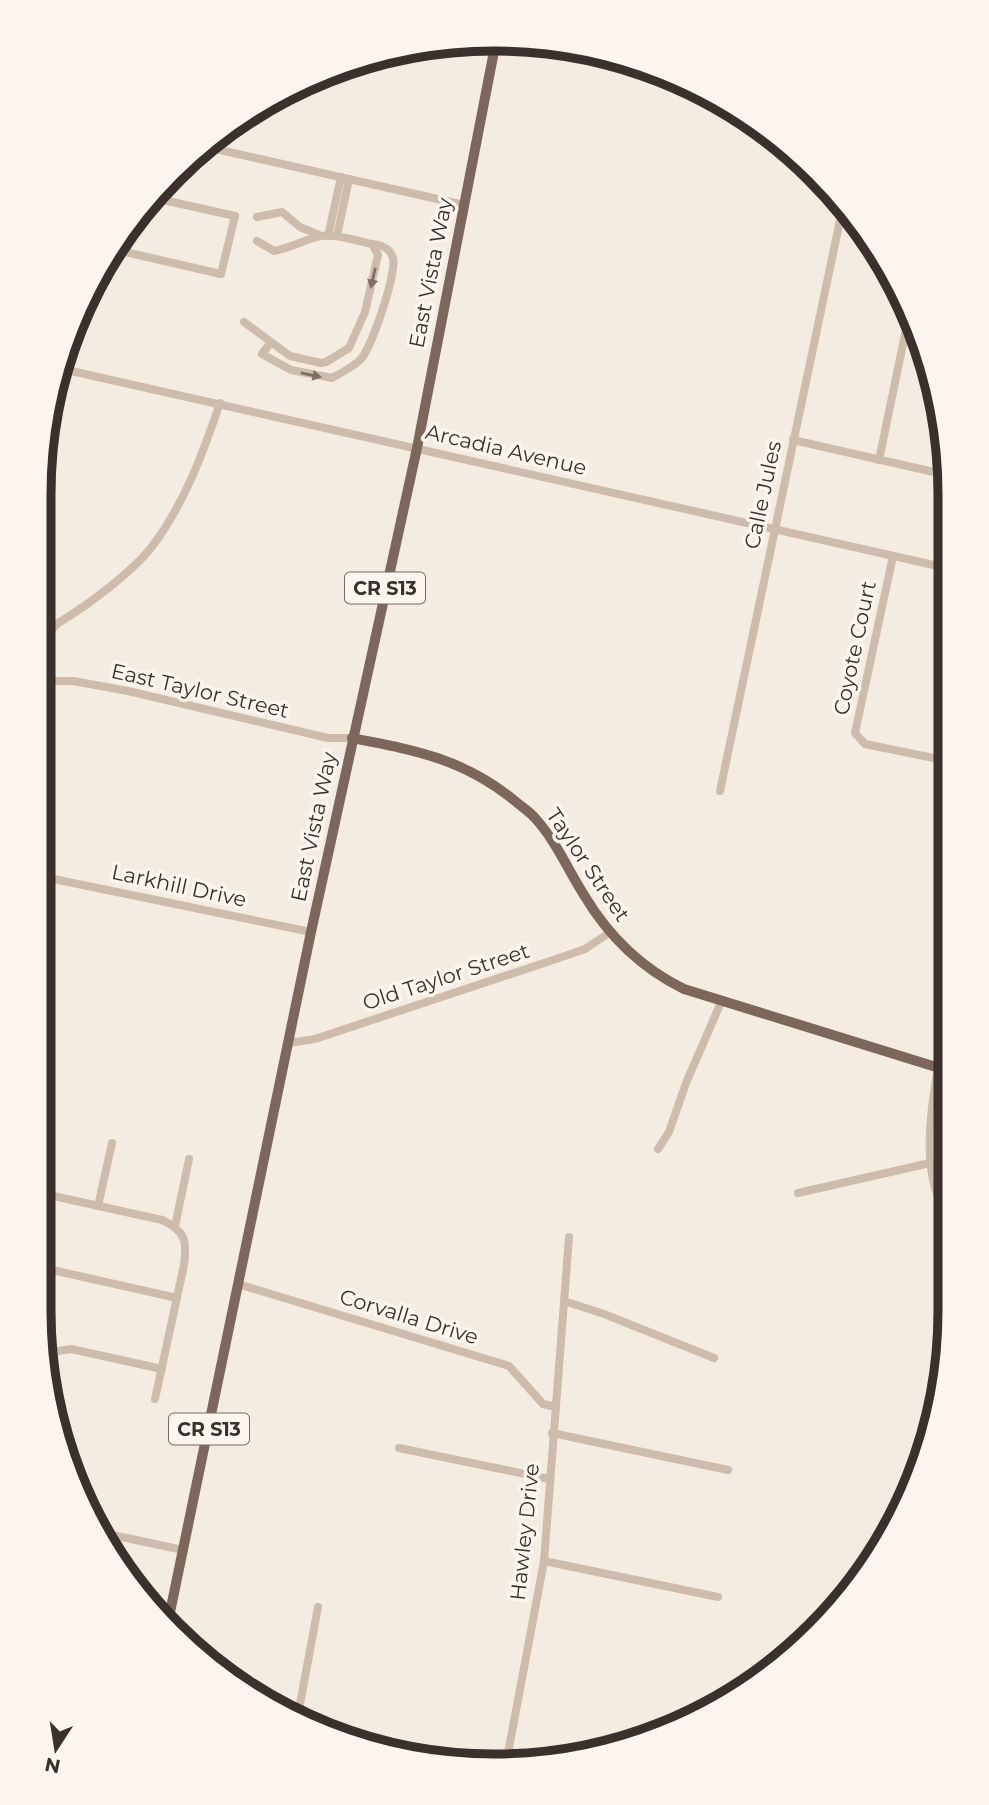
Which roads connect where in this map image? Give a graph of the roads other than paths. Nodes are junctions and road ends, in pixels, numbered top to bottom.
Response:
1 (494, 51) edge
2 (216, 149) edge
3 (345, 178) junction
4 (163, 200) edge
5 (464, 205) junction
6 (257, 217) dead end
7 (843, 219) edge
8 (328, 236) junction
9 (257, 241) dead end
10 (372, 244) junction
11 (124, 252) edge
12 (244, 321) dead end
13 (906, 330) edge
14 (271, 342) junction
15 (69, 370) edge
16 (220, 403) junction
17 (793, 440) junction
18 (417, 447) junction
19 (879, 460) junction
20 (937, 473) edge
21 (774, 529) junction
22 (893, 556) junction
23 (938, 566) edge
24 (51, 631) edge
25 (51, 679) edge
26 (352, 738) junction
27 (938, 759) edge
28 (720, 791) dead end
29 (51, 878) edge
30 (311, 932) junction
31 (609, 933) junction
32 (722, 1000) junction
33 (289, 1043) junction
34 (938, 1067) joint
35 (112, 1143) dead end
36 (658, 1149) dead end
37 (189, 1159) dead end
38 (930, 1163) junction
39 (798, 1193) dead end
40 (51, 1195) edge
41 (938, 1195) edge
42 (98, 1206) junction
43 (175, 1226) junction
44 (569, 1237) dead end
45 (51, 1270) edge
46 (238, 1284) junction
47 (177, 1298) junction
48 (565, 1301) junction
49 (53, 1352) edge
50 (714, 1358) dead end
51 (162, 1369) junction
52 (155, 1399) dead end
53 (556, 1407) junction
54 (552, 1433) junction
55 (399, 1448) dead end
56 (728, 1471) dead end
57 (549, 1479) junction
58 (112, 1535) edge
59 (183, 1550) junction
60 (544, 1561) junction
61 (718, 1597) dead end
62 (318, 1607) dead end
63 (171, 1613) edge
64 (299, 1709) edge
65 (508, 1754) edge

1 - 5 main road, East Vista Way / CR S13
2 - 3 street
3 - 5 street
3 - 8 street
4 - 11 street
5 - 18 main road, East Vista Way / CR S13
6 - 8 street
7 - 17 street, Calle Jules
8 - 9 street
8 - 10 street
10 -> 14 street
14 -> 10 street
12 - 14 street
13 - 19 street
15 - 16 street, Arcadia Avenue
16 - 18 street, Arcadia Avenue
16 - 24 street
17 - 19 street
17 - 21 street, Calle Jules
18 - 21 street, Arcadia Avenue
18 - 26 main road, East Vista Way / CR S13
19 - 20 street
21 - 22 street, Arcadia Avenue
21 - 28 street, Calle Jules
22 - 23 street, Arcadia Avenue
22 - 27 street, Coyote Court
25 - 26 street, East Taylor Street
26 - 30 main road, East Vista Way / CR S13
26 - 31 main road, Taylor Street
29 - 30 street, Larkhill Drive
30 - 33 main road, East Vista Way / CR S13
31 - 32 main road, Taylor Street
31 - 33 street, Old Taylor Street
32 - 34 main road, Taylor Street
32 - 36 street
33 - 46 main road, East Vista Way / CR S13
34 - 38 street
35 - 42 street
37 - 43 street
38 - 39 street
38 - 41 street
40 - 42 street
42 - 43 street
43 - 47 street
44 - 48 street, Hawley Drive
45 - 47 street
46 - 53 street, Corvalla Drive
46 - 59 main road, East Vista Way / CR S13
47 - 51 street
48 - 50 street
48 - 53 street, Hawley Drive
49 - 51 street
51 - 52 street
53 - 54 street, Hawley Drive
54 - 56 street
54 - 57 street, Hawley Drive
55 - 57 street
57 - 60 street, Hawley Drive
58 - 59 street
59 - 63 main road, East Vista Way / CR S13
60 - 61 street
60 - 65 street, Hawley Drive
62 - 64 street

